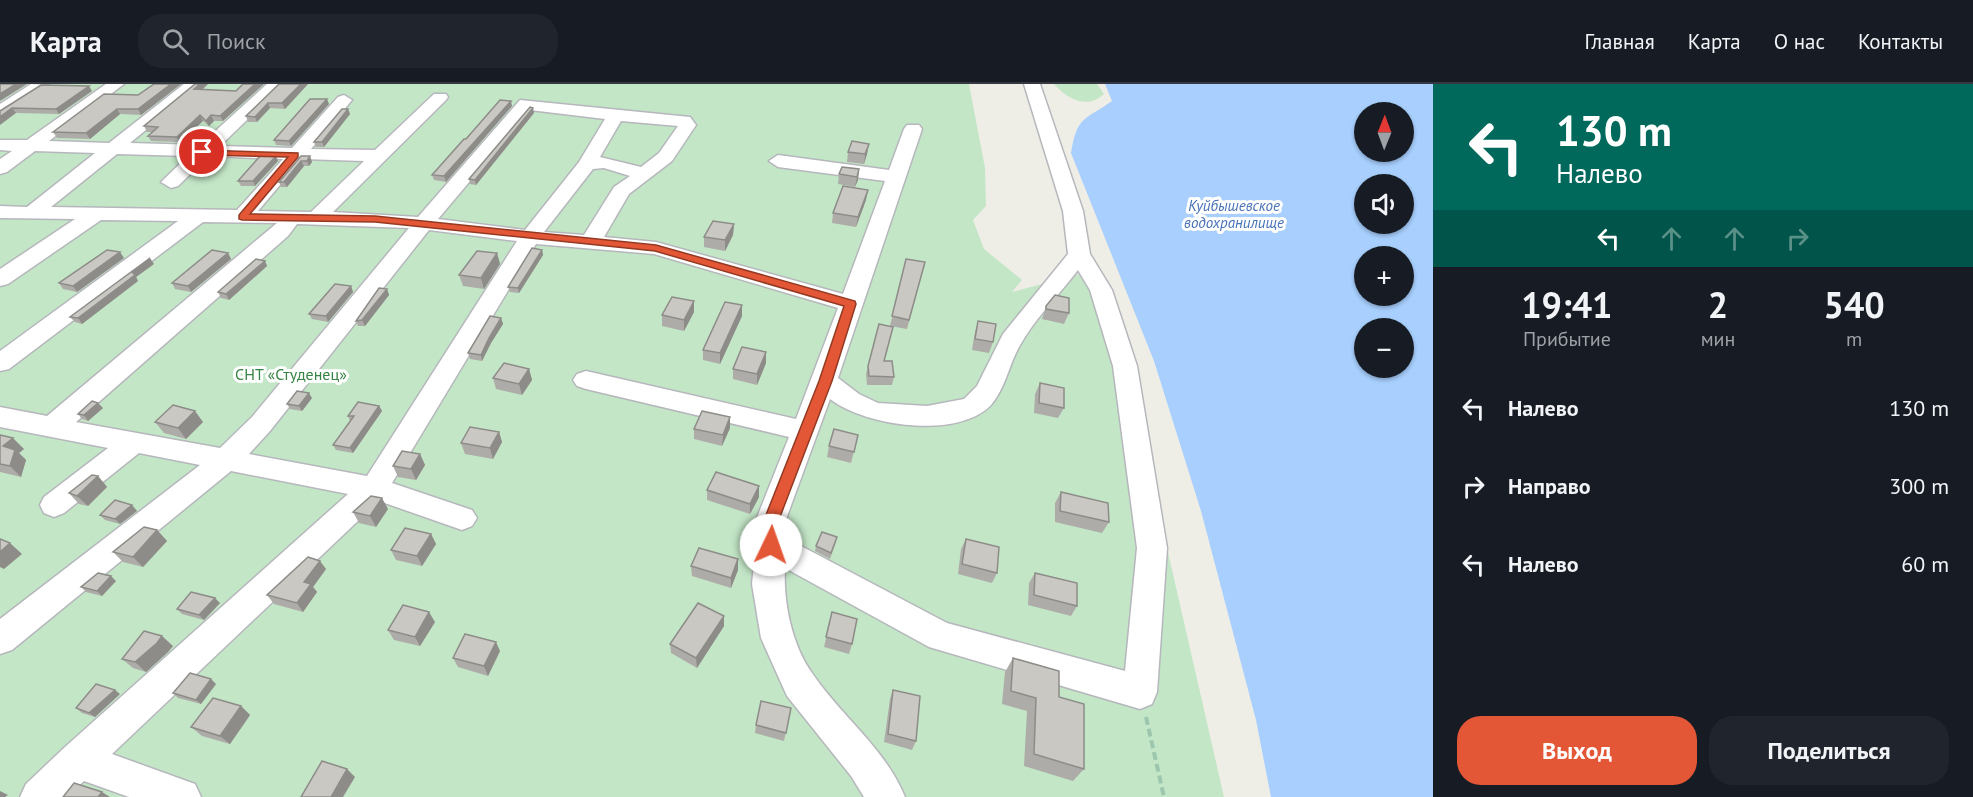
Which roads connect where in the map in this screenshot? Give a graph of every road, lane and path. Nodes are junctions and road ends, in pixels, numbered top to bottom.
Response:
1 (116, 84) edge
2 (194, 84) edge
3 (276, 84) edge
4 (1032, 84) edge
5 (40, 85) edge
6 (440, 97) dead end
7 (344, 100) dead end
8 (0, 111) edge
9 (616, 115) junction
10 (913, 129) dead end
11 (0, 145) edge
12 (31, 145) junction
13 (114, 149) junction
14 (202, 152) junction
15 (295, 155) junction
16 (380, 156) junction
17 (778, 161) dead end
18 (587, 164) junction
19 (0, 168) edge
20 (645, 174) junction
21 (896, 177) junction
22 (171, 182) dead end
23 (0, 212) edge
24 (31, 213) junction
25 (96, 214) junction
26 (198, 216) junction
27 (242, 217) junction
28 (290, 218) junction
29 (316, 218) junction
30 (423, 224) junction
31 (530, 237) junction
32 (590, 243) junction
33 (1079, 254) junction
34 (0, 279) edge
35 (850, 304) junction
36 (0, 363) edge
37 (586, 380) dead end
38 (825, 381) junction
39 (0, 417) edge
40 (51, 428) junction
41 (804, 431) junction
42 (134, 443) junction
43 (226, 460) junction
44 (374, 488) junction
45 (54, 505) dead end
46 (462, 518) dead end
47 (771, 545) junction
48 (0, 639) edge
49 (1140, 692) junction
50 (78, 760) junction
51 (39, 797) edge
52 (182, 797) edge
53 (886, 797) edge
54 (1164, 797) edge

1 - 12 street
2 - 13 street
3 - 14 street
4 - 33 street
5 - 8 street
6 - 16 street
7 - 15 street
9 - 18 street
9 - 20 street
9 - 30 street
10 - 21 street
11 - 12 street
12 - 13 street
12 - 19 street
13 - 14 street
13 - 24 street
14 - 15 street
14 - 22 street
15 - 16 street
15 - 27 street
16 - 29 street
17 - 21 street
18 - 20 street
18 - 31 street
20 - 32 street
21 - 35 street
23 - 24 street
24 - 25 street
25 - 26 street
25 - 34 street
26 - 27 street
26 - 36 street
27 - 28 street
28 - 29 street
28 - 40 street
29 - 30 street
30 - 31 street
30 - 43 street
31 - 32 street
31 - 44 street
32 - 35 street
33 - 38 street
33 - 49 street
35 - 38 street
37 - 41 street
38 - 41 street
39 - 40 street
40 - 42 street
41 - 47 street
42 - 43 street
42 - 45 street
43 - 44 street
43 - 48 street
44 - 46 street
44 - 50 street
47 - 49 street
47 - 53 street
49 - 54 path
50 - 51 street
50 - 52 street

